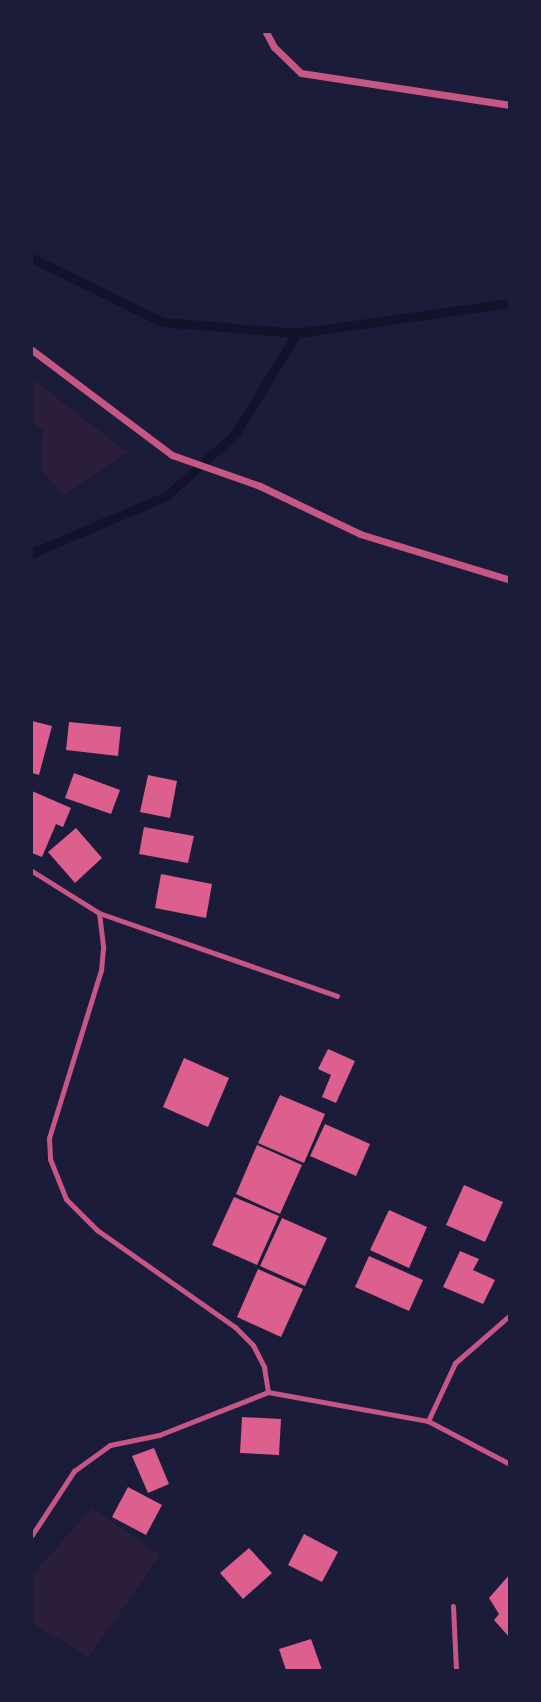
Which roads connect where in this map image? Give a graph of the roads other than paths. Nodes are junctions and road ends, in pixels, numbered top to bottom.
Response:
1 (266, 32) edge
2 (509, 105) edge
3 (32, 350) edge
4 (509, 580) edge
5 (32, 871) edge
6 (99, 913) junction
7 (337, 996) dead end
8 (509, 1315) edge
9 (268, 1392) junction
10 (428, 1421) junction
11 (509, 1464) edge
12 (32, 1535) edge
13 (453, 1606) dead end
14 (456, 1671) edge

1 - 2 street
3 - 4 street
5 - 6 lane
6 - 7 lane
6 - 9 lane
8 - 10 lane
9 - 10 lane
9 - 12 lane
10 - 11 lane
13 - 14 lane

